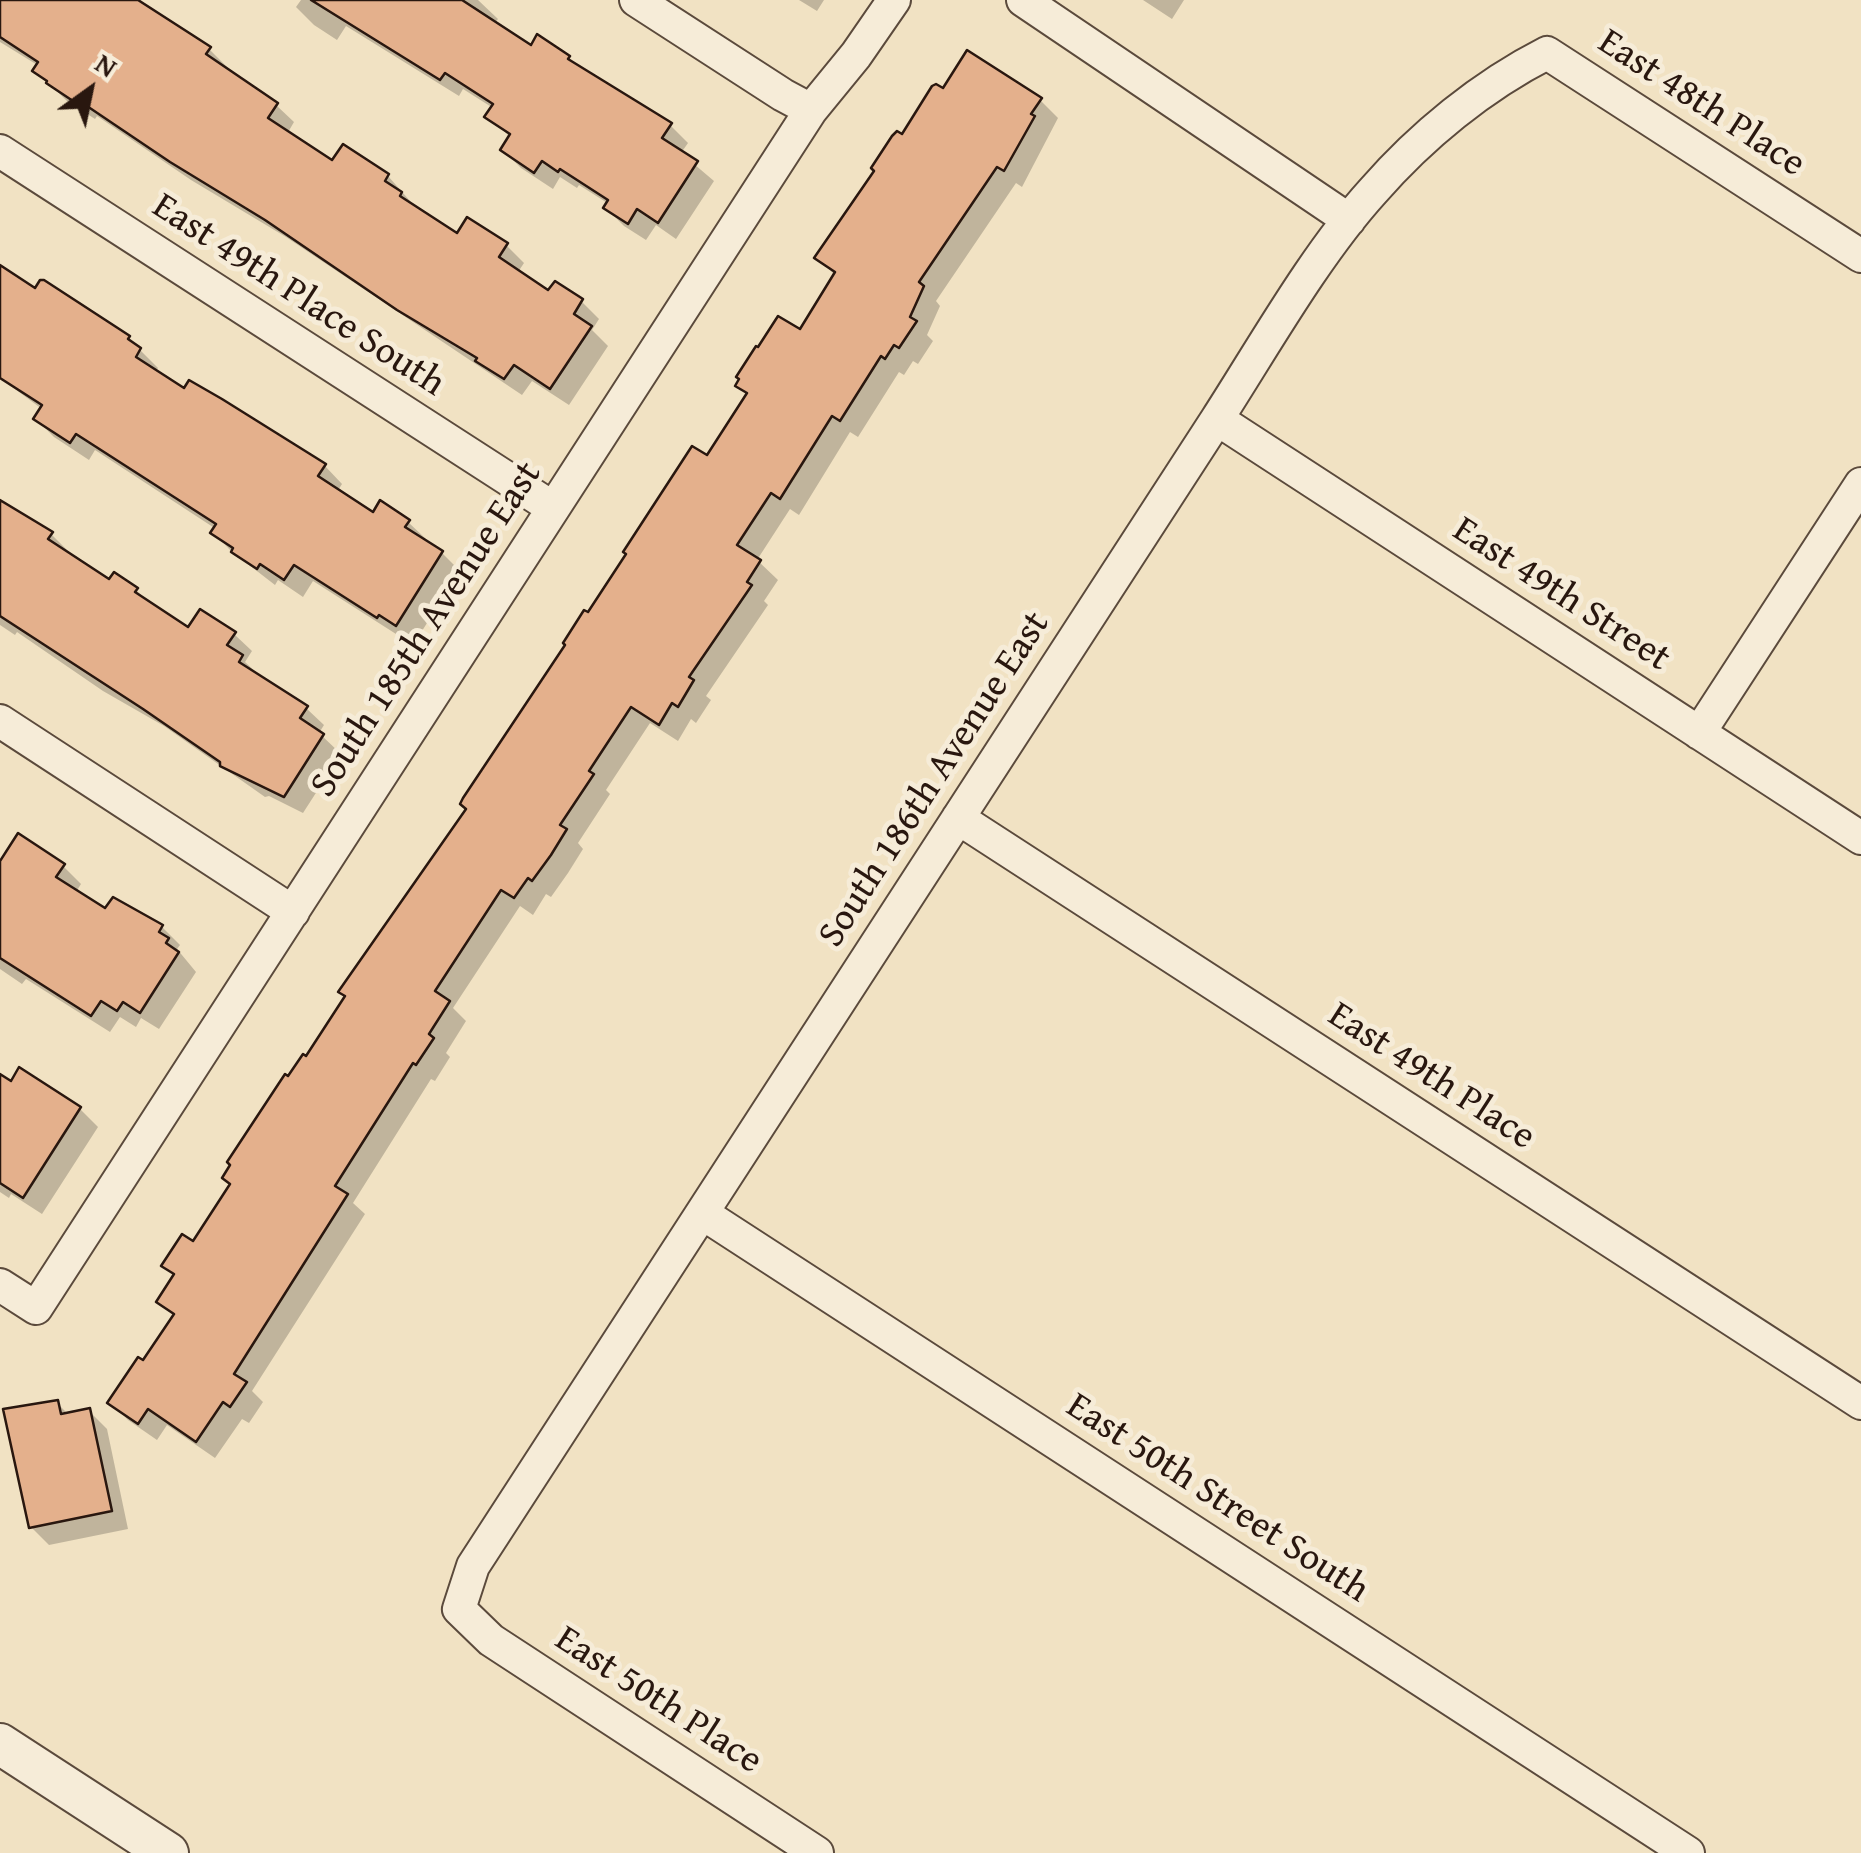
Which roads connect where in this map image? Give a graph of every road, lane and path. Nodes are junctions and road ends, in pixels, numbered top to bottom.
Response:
1 (636, 0) edge
2 (894, 0) edge
3 (1022, 0) edge
4 (1547, 53) joint
5 (811, 110) junction
6 (0, 151) edge
7 (1349, 220) junction
8 (1861, 256) edge
9 (1216, 419) junction
10 (1861, 484) edge
11 (553, 508) junction
12 (0, 721) edge
13 (1700, 733) junction
14 (958, 818) junction
15 (1861, 838) edge
16 (293, 912) junction
17 (702, 1213) junction
18 (0, 1285) edge
19 (1861, 1403) edge
20 (459, 1610) joint
21 (0, 1744) edge
22 (168, 1853) edge
23 (817, 1853) edge
24 (1688, 1853) edge

1 - 5 street
2 - 5 street, South 185th Avenue East
3 - 7 street
4 - 7 street, South 186th Avenue East
4 - 8 street, East 48th Place
5 - 11 street, South 185th Avenue East
6 - 11 street, East 49th Place South
7 - 9 street, South 186th Avenue East
9 - 13 street, East 49th Street
9 - 14 street, South 186th Avenue East
10 - 13 street
11 - 16 street, South 185th Avenue East
12 - 16 street
13 - 15 street, East 49th Street
14 - 17 street, South 186th Avenue East
14 - 19 street, East 49th Place
16 - 18 street, South 185th Avenue East
17 - 20 street, South 186th Avenue East
17 - 24 street, East 50th Street South
20 - 23 street, East 50th Place
21 - 22 street

